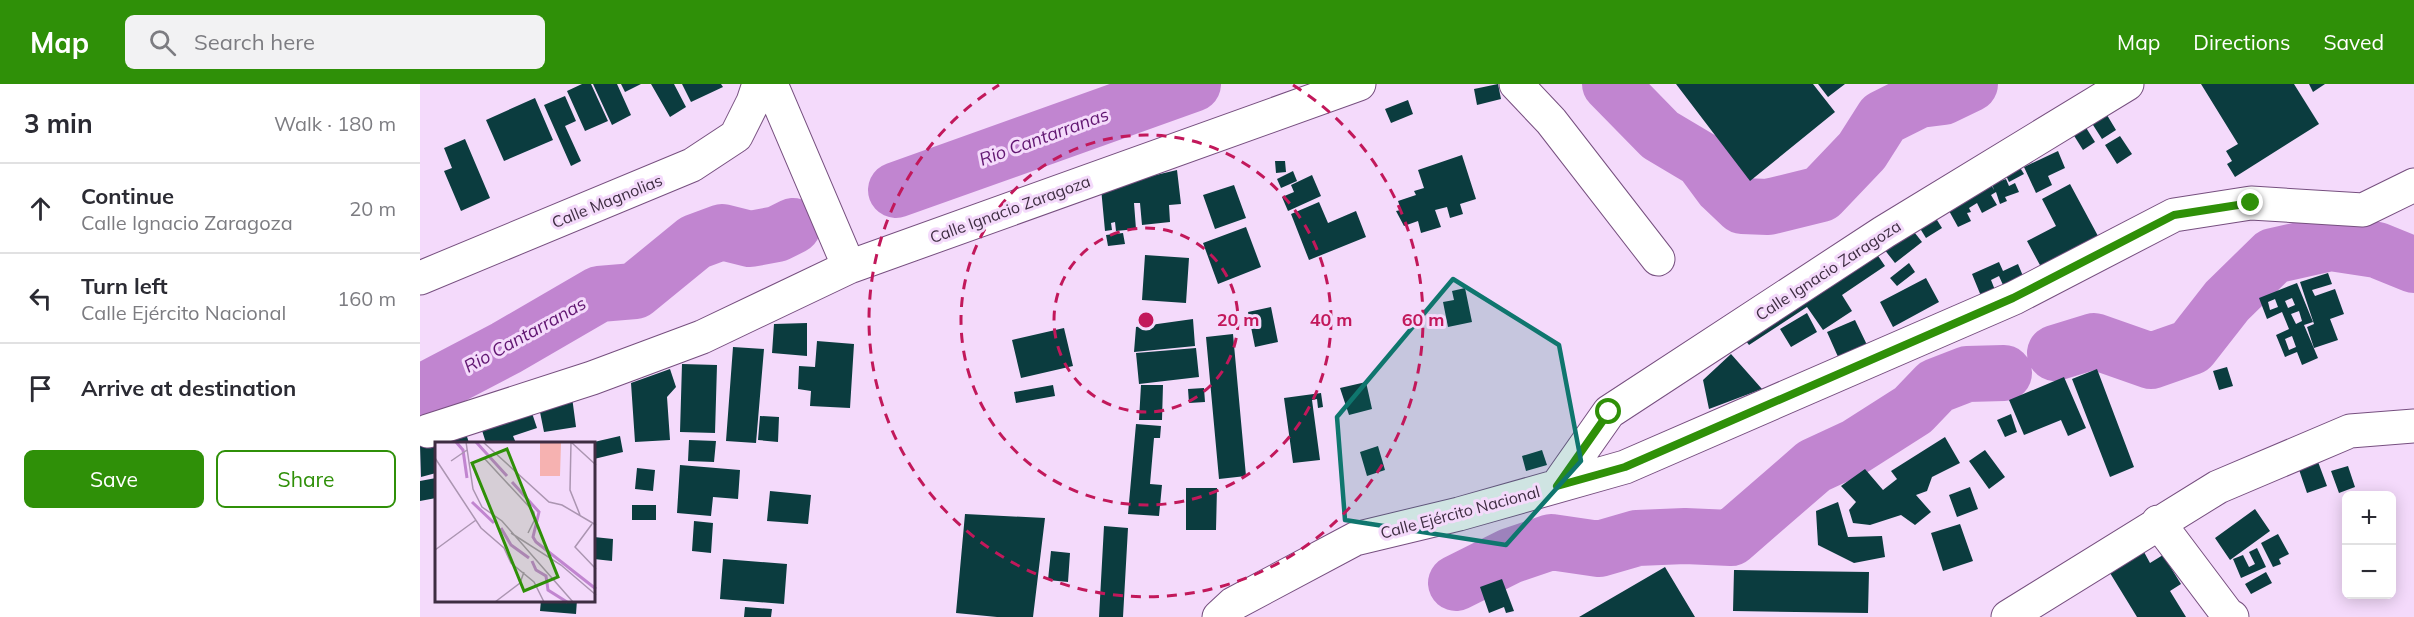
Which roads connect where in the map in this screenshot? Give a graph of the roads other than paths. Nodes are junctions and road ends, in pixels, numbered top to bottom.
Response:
1 (759, 84) edge
2 (771, 84) edge
3 (1359, 84) edge
4 (1515, 84) edge
5 (2127, 84) edge
6 (2414, 185) edge
7 (1658, 259) dead end
8 (849, 267) junction
9 (420, 278) edge
10 (2414, 426) edge
11 (428, 431) dead end
12 (1557, 486) junction
13 (2158, 522) junction
14 (1219, 617) edge
15 (2008, 617) edge
16 (2232, 617) edge

1 - 9 street, Calle Magnolias
2 - 8 street
3 - 8 street, Calle Ignacio Zaragoza
4 - 7 street
5 - 12 street, Calle Ignacio Zaragoza
6 - 12 street, Calle Ejército Nacional
8 - 11 street, Calle Ignacio Zaragoza
10 - 13 street
12 - 14 street, Calle Ejército Nacional
13 - 15 street
13 - 16 street

